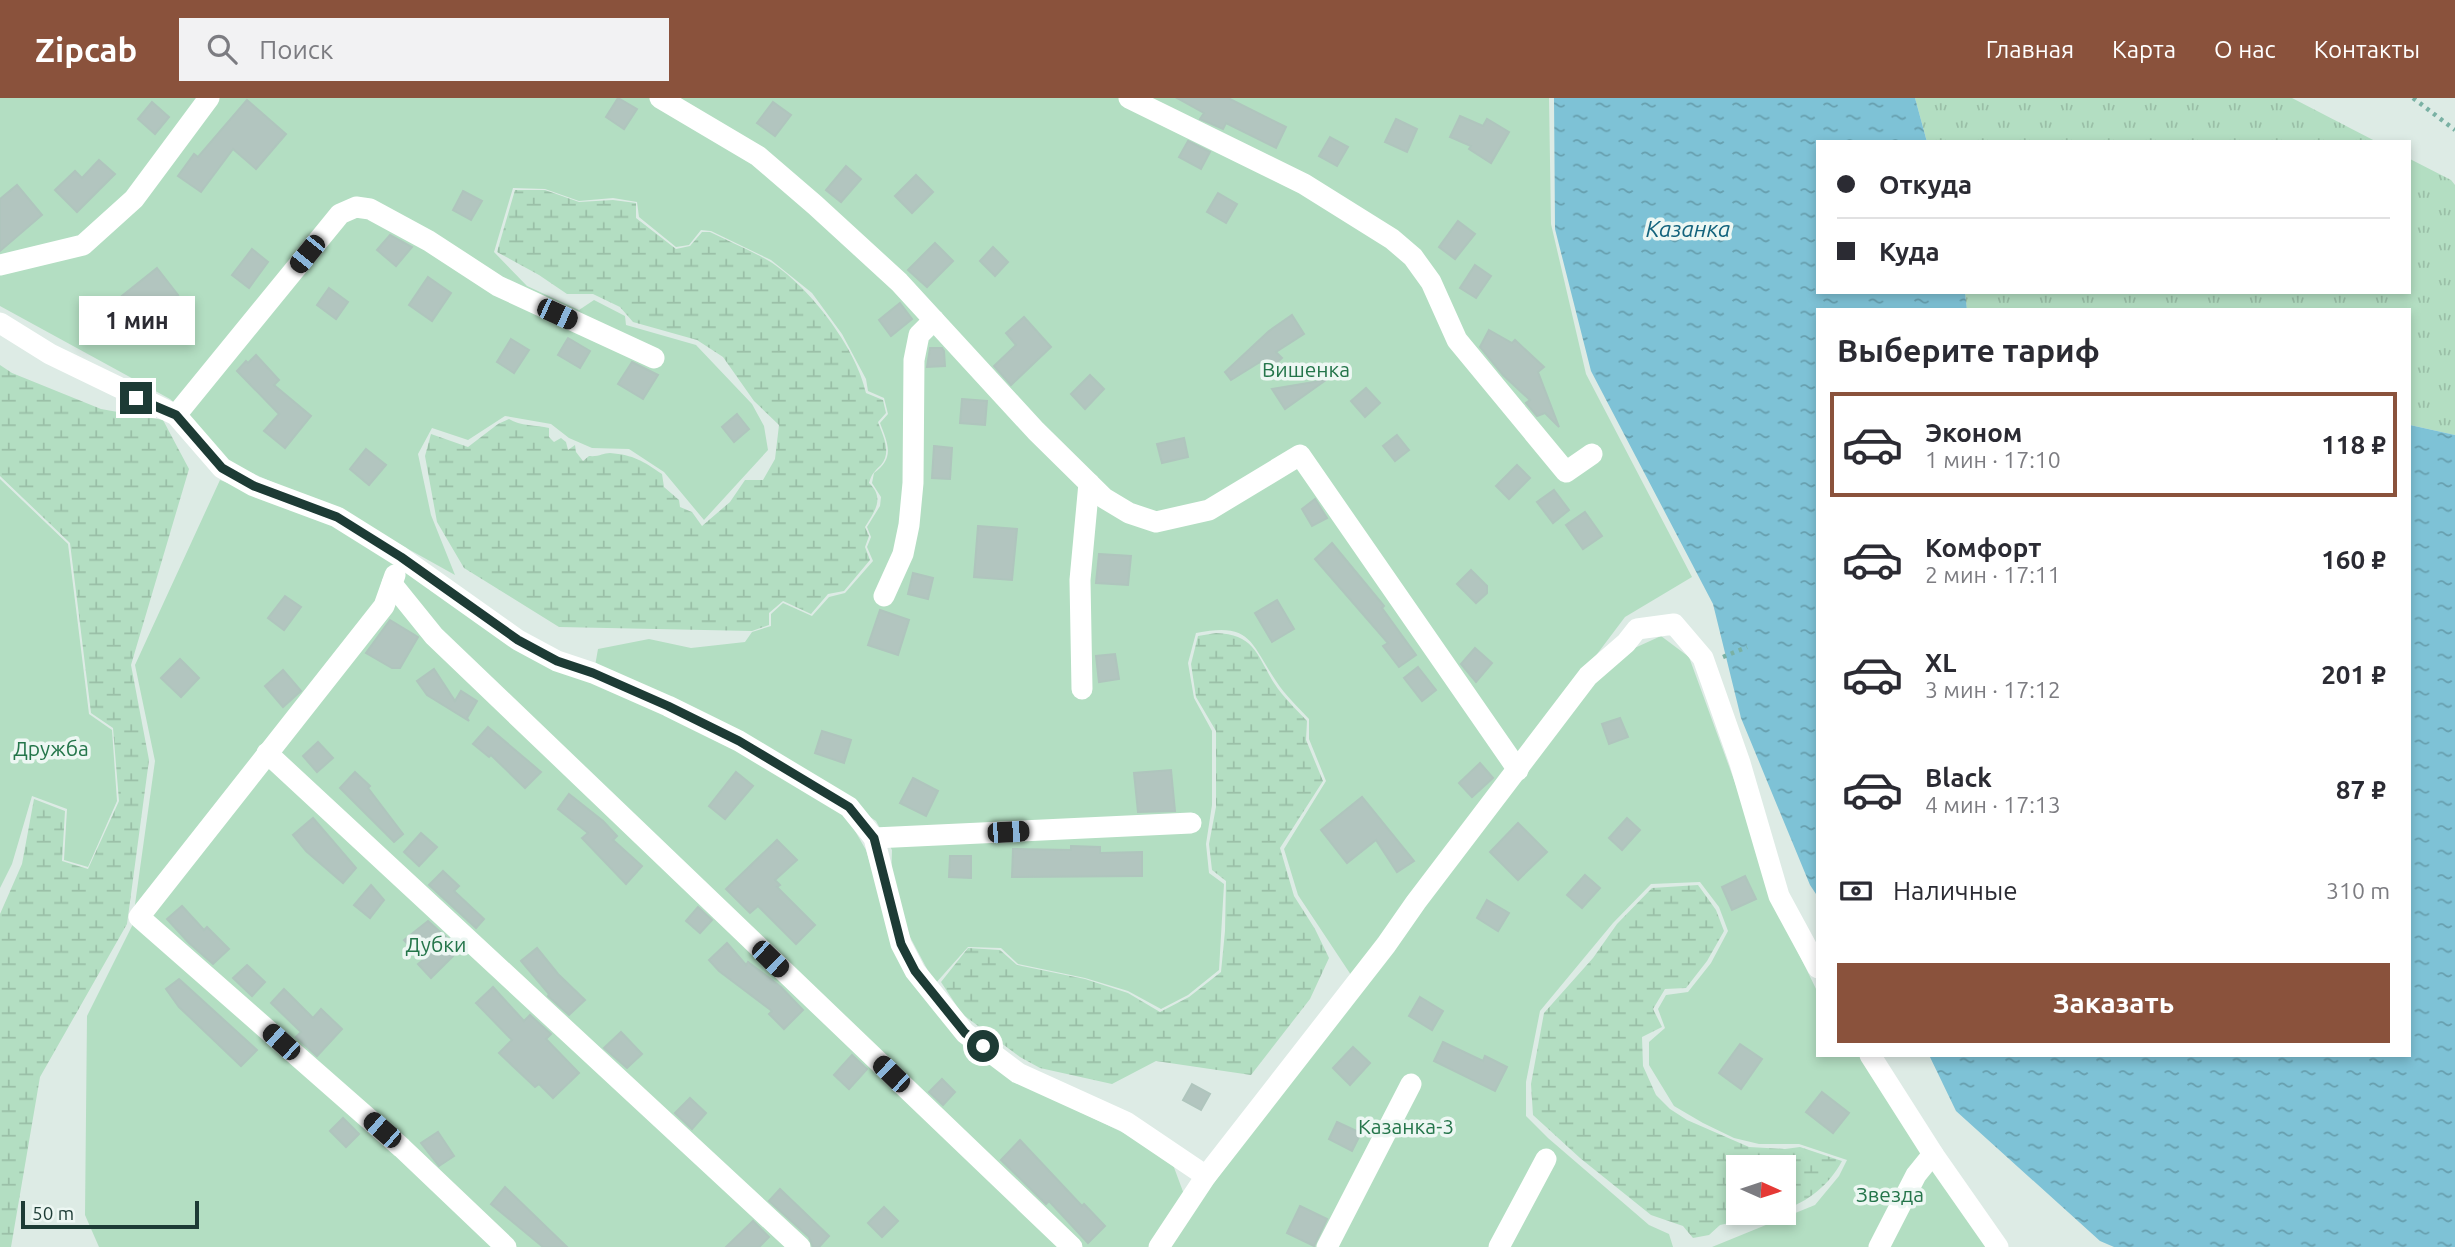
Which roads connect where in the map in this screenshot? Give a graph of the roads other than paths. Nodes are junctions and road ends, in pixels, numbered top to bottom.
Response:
1 (209, 98) edge
2 (660, 98) edge
3 (1129, 98) edge
4 (0, 265) edge
5 (934, 320) junction
6 (0, 323) edge
7 (654, 358) dead end
8 (176, 415) junction
9 (1592, 454) dead end
10 (1089, 483) junction
11 (401, 557) junction
12 (392, 584) junction
13 (884, 596) dead end
14 (1082, 690) dead end
15 (267, 753) junction
16 (1518, 770) junction
17 (1191, 823) dead end
18 (874, 838) junction
19 (1816, 964) edge
20 (1871, 1057) edge
21 (1411, 1084) dead end
22 (1933, 1154) junction
23 (1546, 1159) dead end
24 (1206, 1176) junction
25 (506, 1247) edge
26 (800, 1247) edge
27 (1072, 1247) edge
28 (1159, 1247) edge
29 (1327, 1247) edge
30 (1499, 1247) edge
31 (1880, 1247) edge
32 (1998, 1247) edge

1 - 4 lane
2 - 5 lane
3 - 9 lane
5 - 10 lane
5 - 13 lane
6 - 8 lane
7 - 8 lane
8 - 11 lane
10 - 14 lane
10 - 16 lane
11 - 12 lane
11 - 18 lane
12 - 15 lane
12 - 27 lane
15 - 25 lane
15 - 26 lane
16 - 19 lane
16 - 24 lane
17 - 18 lane
18 - 24 lane
20 - 22 lane
21 - 29 lane
22 - 31 lane
22 - 32 lane
23 - 30 lane
24 - 28 lane

